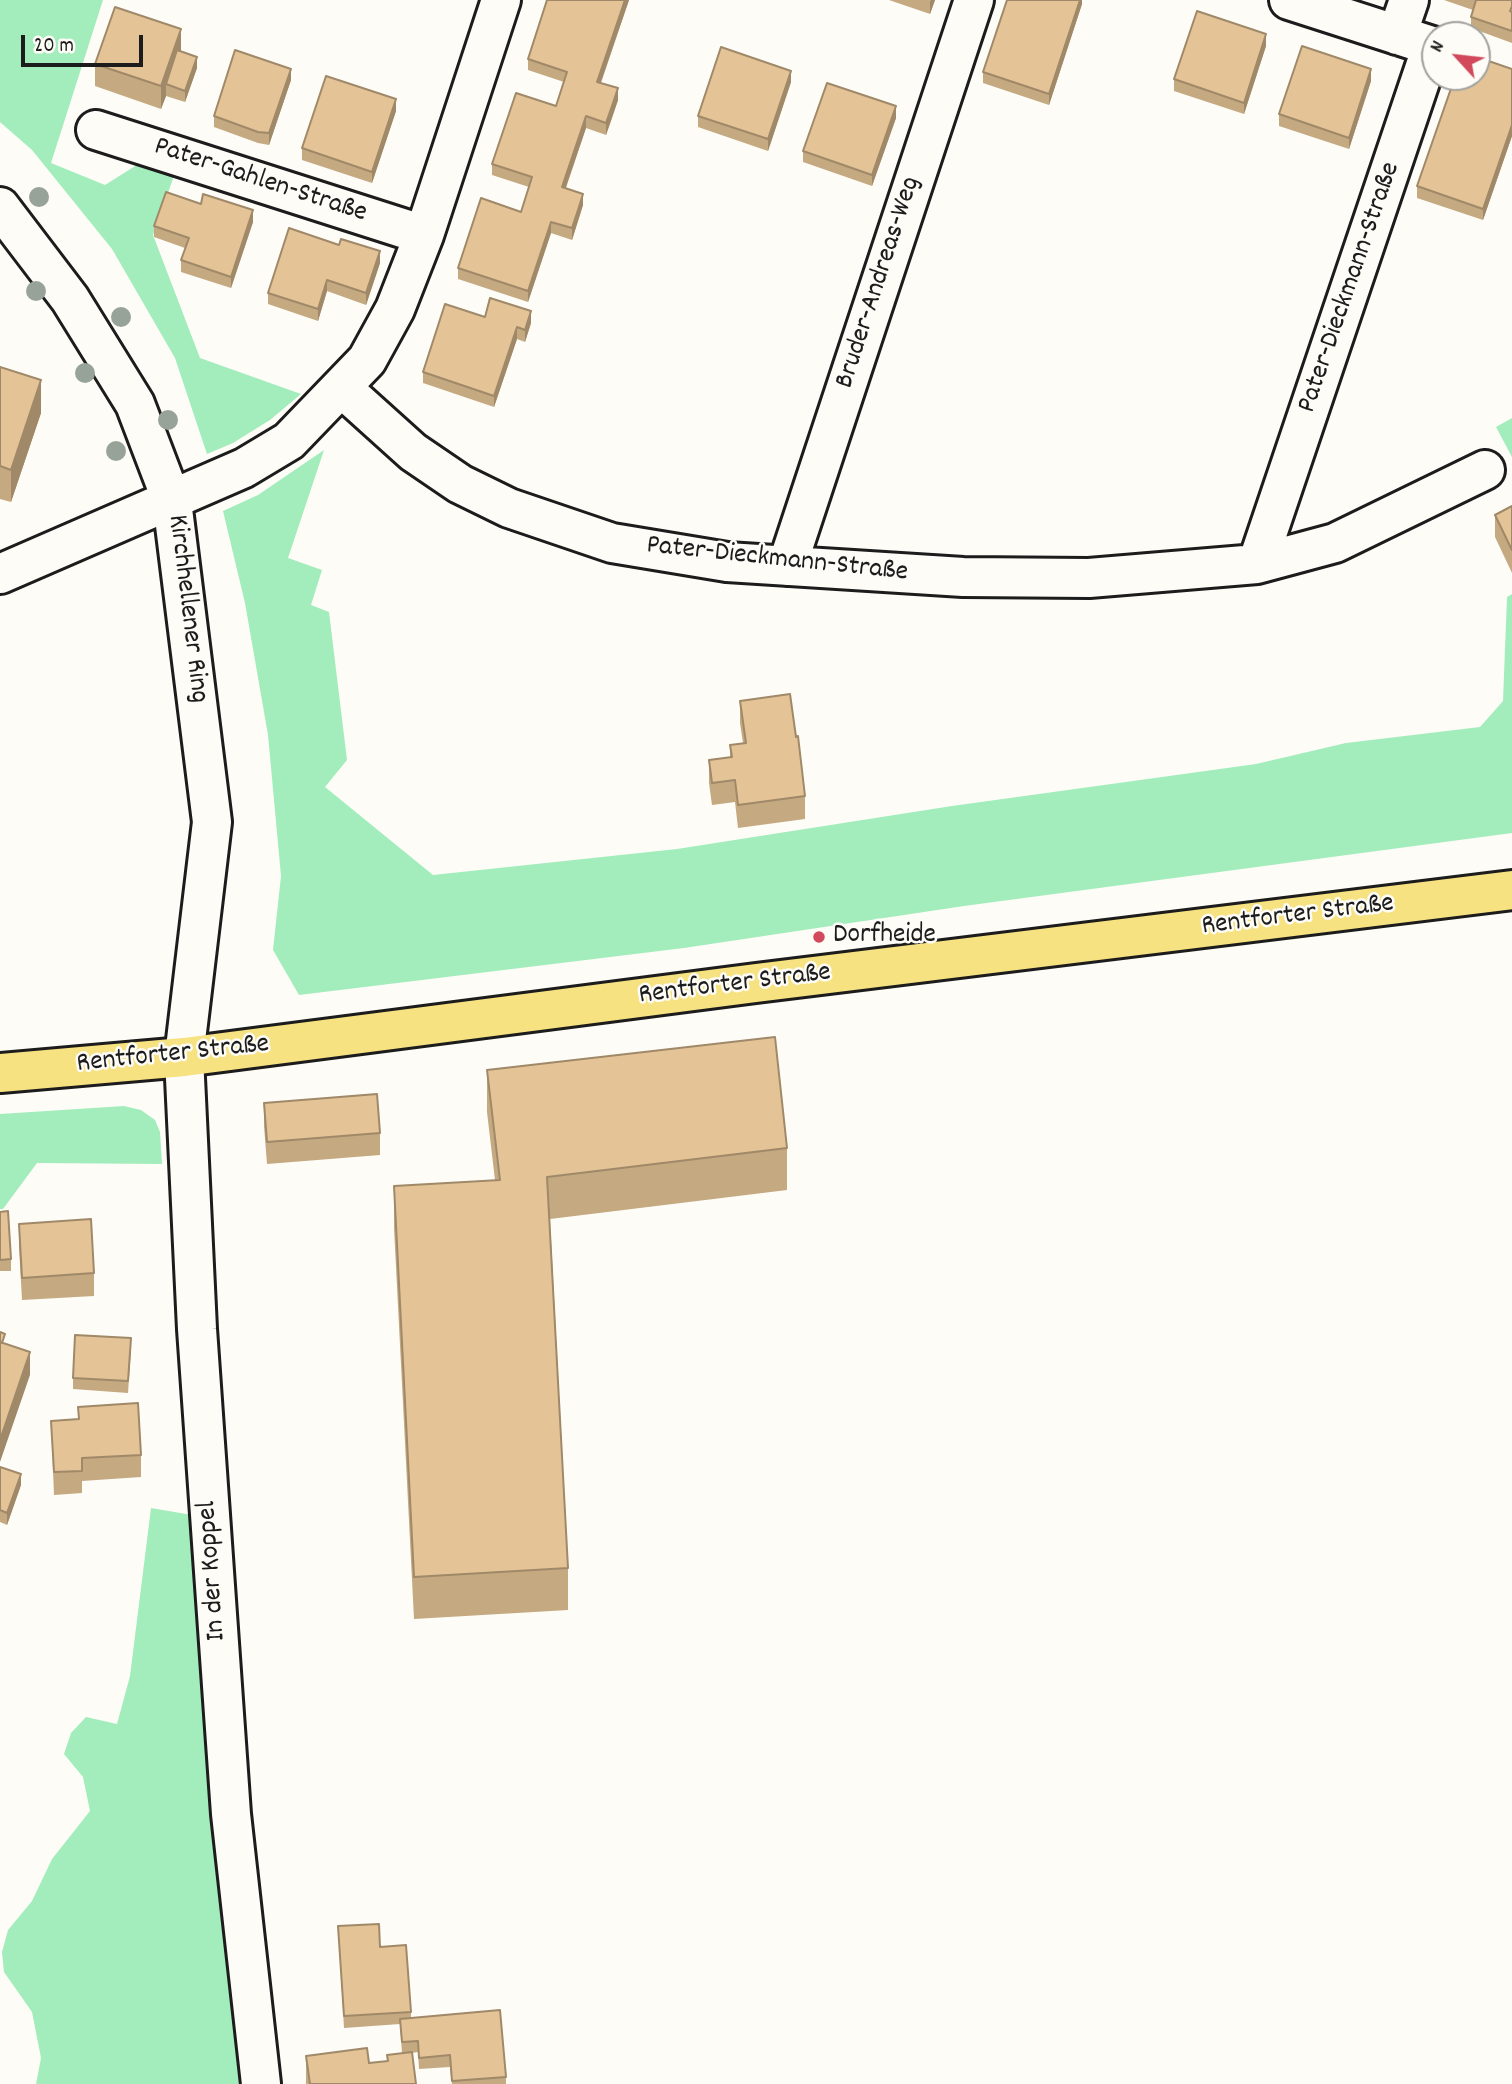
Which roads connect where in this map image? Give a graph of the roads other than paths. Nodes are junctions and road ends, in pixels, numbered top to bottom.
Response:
1 (501, 0) edge
2 (974, 0) edge
3 (1289, 0) edge
4 (1403, 17) edge
5 (96, 130) dead end
6 (0, 207) edge
7 (424, 234) junction
8 (342, 388) junction
9 (1485, 470) dead end
10 (172, 501) junction
11 (1257, 564) junction
12 (787, 566) junction
13 (0, 575) edge
14 (1512, 890) edge
15 (184, 1057) junction
16 (0, 1073) edge
17 (261, 2084) edge

1 - 7 street
2 - 12 street, Bruder-Andreas-Weg
3 - 4 street, Pater-Dieckmann-Straße
4 - 11 street, Pater-Dieckmann-Straße
5 - 7 street, Pater-Gahlen-Straße
6 - 10 street, Kirchhellener Ring
7 - 8 street
8 - 10 street
8 - 12 street, Pater-Dieckmann-Straße
9 - 11 street, Pater-Dieckmann-Straße
10 - 13 street
10 - 15 street, Kirchhellener Ring
11 - 12 street, Pater-Dieckmann-Straße
14 - 15 main road, Rentforter Straße
15 - 16 main road, Rentforter Straße
15 - 17 street, In der Koppel

